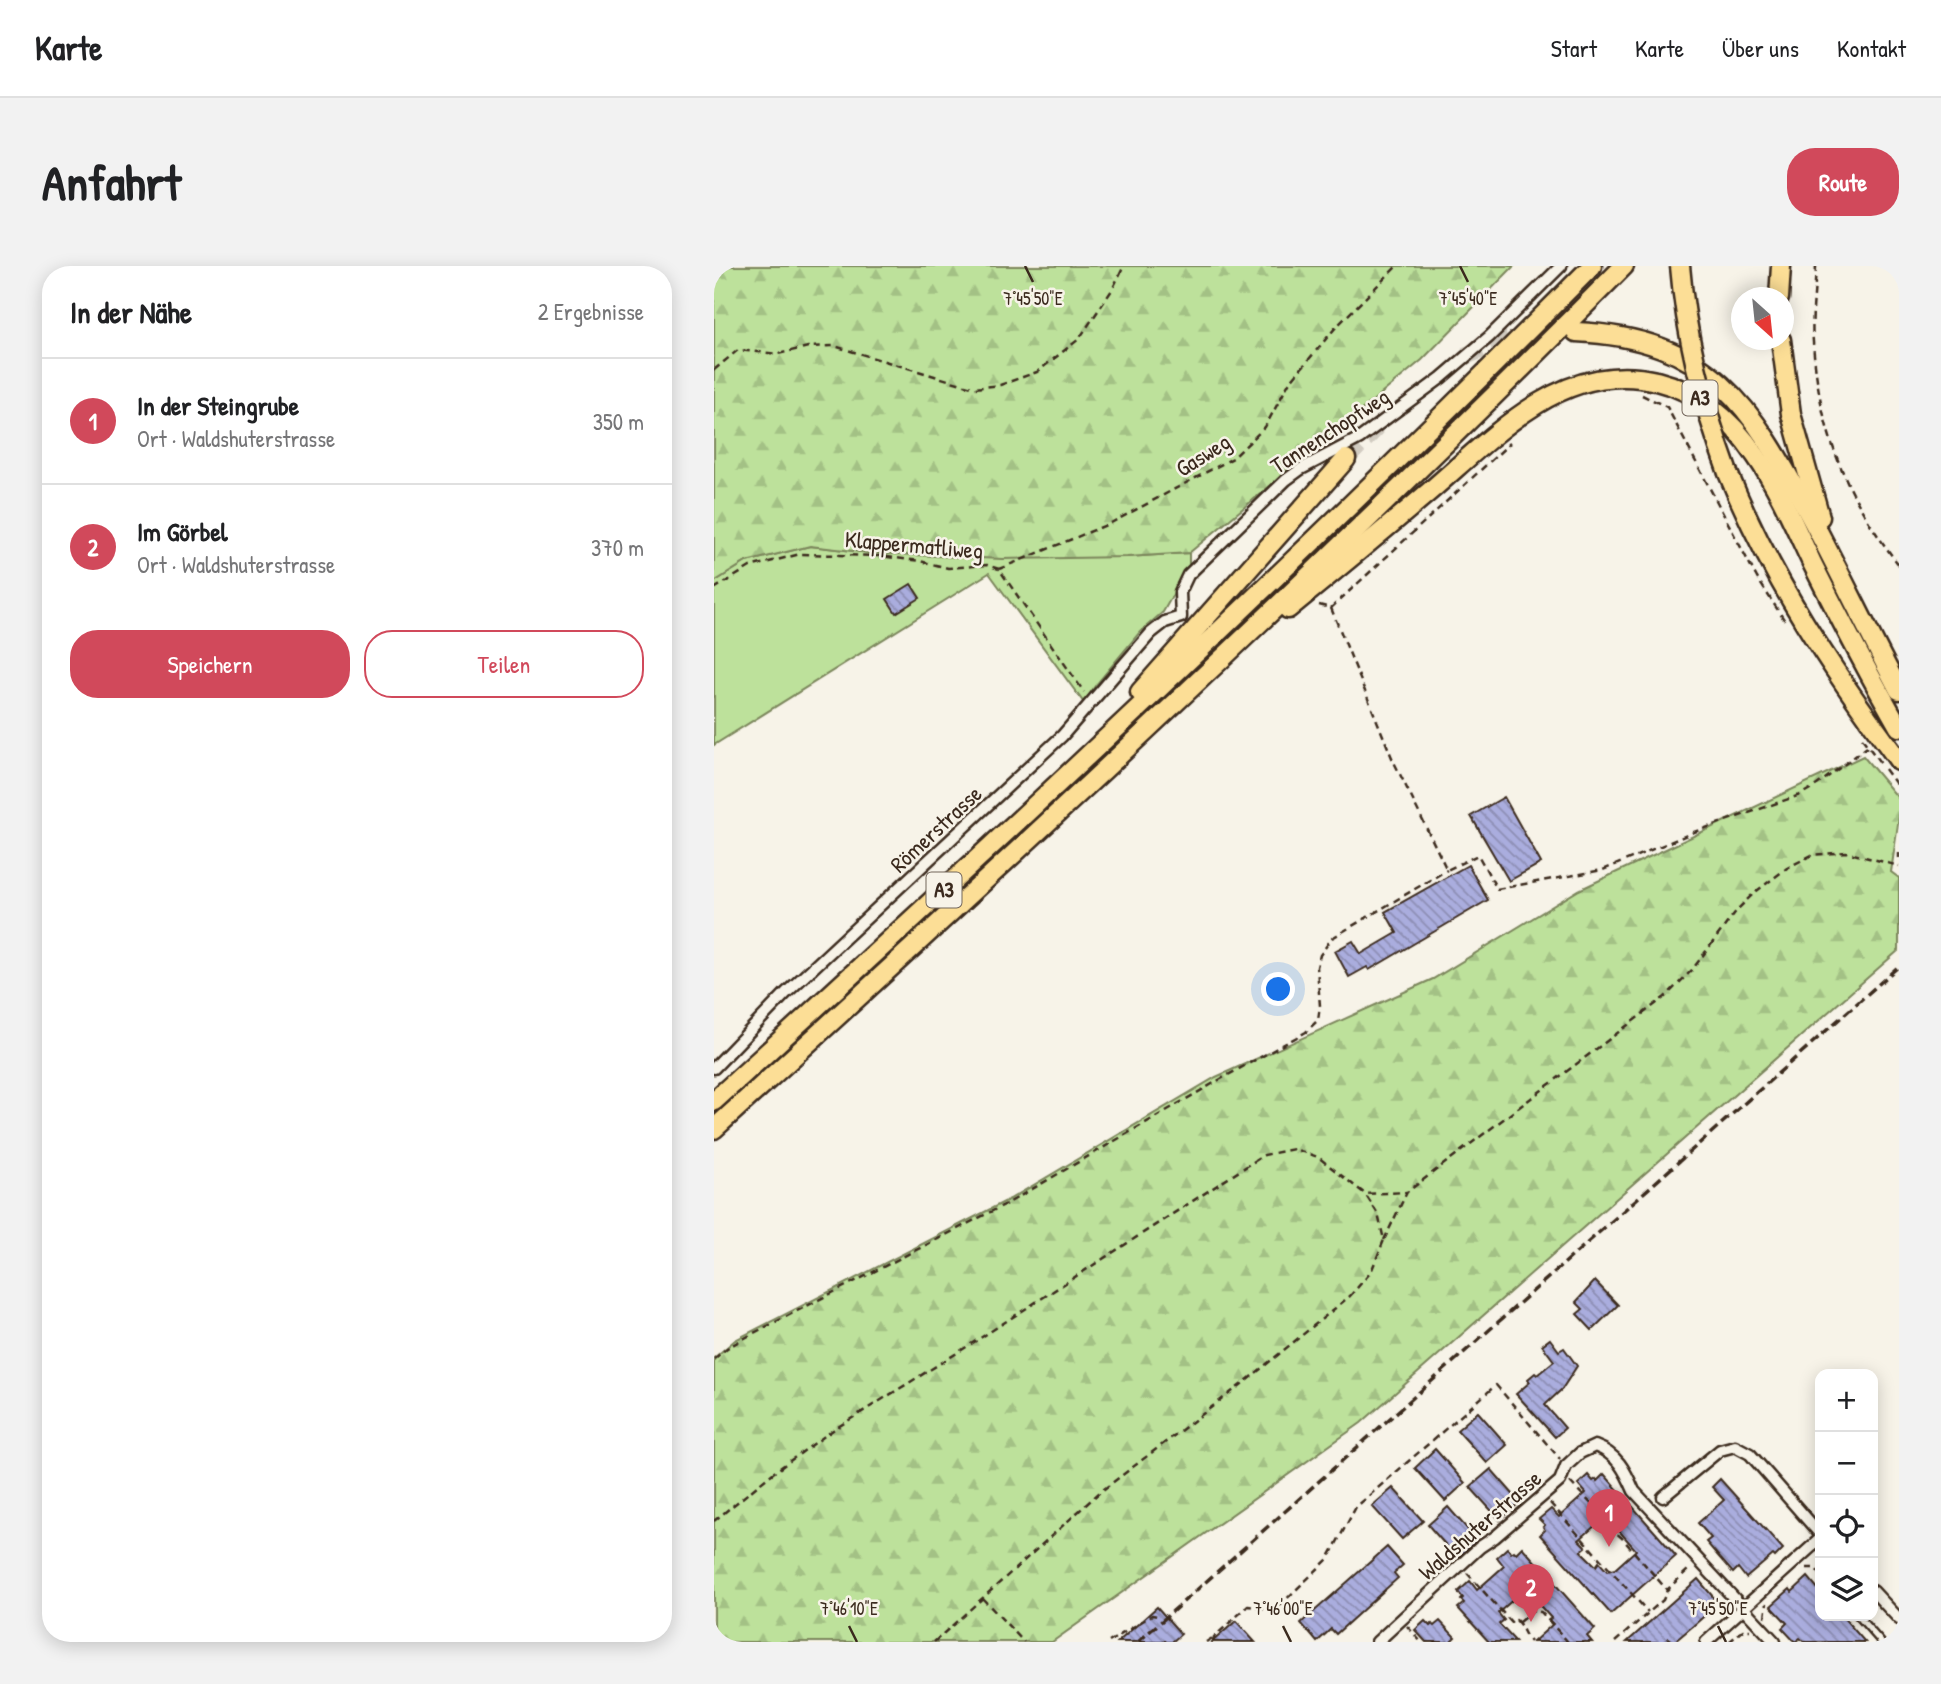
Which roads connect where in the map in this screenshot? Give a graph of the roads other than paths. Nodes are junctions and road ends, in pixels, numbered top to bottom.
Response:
1 (1561, 266) edge
2 (1592, 266) edge
3 (1624, 266) edge
4 (1680, 266) edge
5 (1781, 266) edge
6 (1780, 287) edge
7 (1576, 332) tunnel mouth
8 (1782, 350) edge
9 (1346, 459) tunnel mouth
10 (1830, 553) junction
11 (1181, 617) joint
12 (1899, 690) edge
13 (1175, 703) junction
14 (1899, 727) edge
15 (1899, 761) edge
16 (1079, 763) junction
17 (714, 1068) edge
18 (714, 1101) edge
19 (714, 1129) edge
20 (1663, 1497) dead end
21 (1815, 1530) edge
22 (1815, 1541) edge
23 (1878, 1596) edge
24 (1744, 1607) junction
25 (1899, 1619) edge
26 (1862, 1621) edge
27 (1377, 1642) edge
28 (1706, 1642) edge
29 (1775, 1642) edge
30 (1881, 1642) edge

1 - 11 street, Tannenchopfweg
2 - 16 highway, A3
3 - 13 highway, A3
4 - 15 highway, A3, bridge
5 - 6 highway
7 - 10 highway, A3
8 - 10 highway, A3
9 - 16 highway, A3
10 - 12 highway, A3
11 - 17 street, Römerstrasse
13 - 14 highway, A3
13 - 19 highway, A3
16 - 18 highway, A3
20 - 21 street
22 - 24 street
23 - 25 street
24 - 27 street, Waldshuterstrasse
24 - 28 street
24 - 29 street, Waldshuterstrasse
26 - 30 lane

